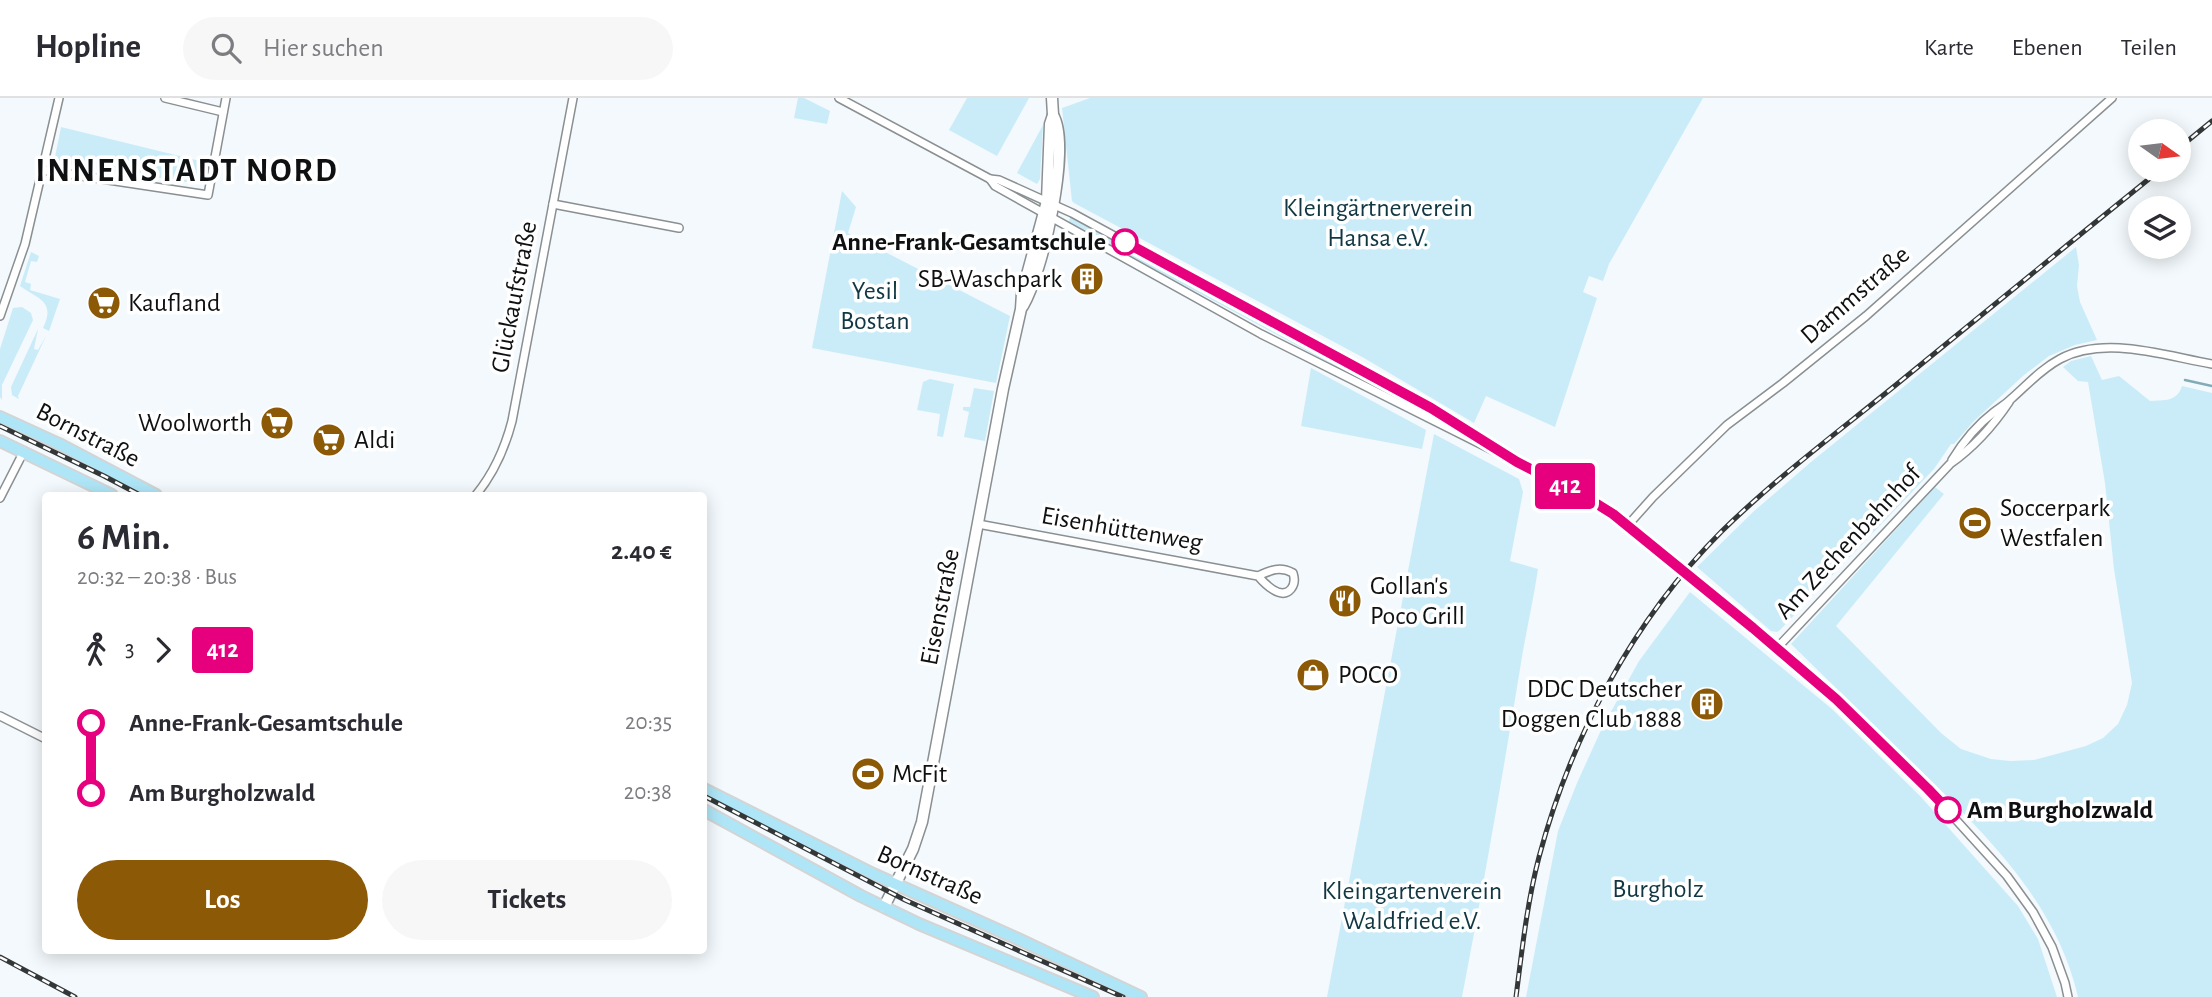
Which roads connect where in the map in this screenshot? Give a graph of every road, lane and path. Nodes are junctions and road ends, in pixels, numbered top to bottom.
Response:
1 (59, 98) edge
2 (165, 98) edge
3 (226, 98) edge
4 (573, 98) edge
5 (839, 98) edge
6 (1052, 98) edge
7 (2112, 98) edge
8 (223, 112) junction
9 (42, 170) junction
10 (990, 179) junction
11 (1051, 203) junction
12 (553, 204) junction
13 (1047, 216) junction
14 (679, 228) dead end
15 (0, 316) edge
16 (2212, 365) edge
17 (2, 416) edge
18 (1464, 433) junction
19 (0, 441) edge
20 (23, 451) junction
21 (106, 492) edge
22 (150, 492) edge
23 (478, 492) edge
24 (0, 498) edge
25 (978, 524) junction
26 (1628, 525) junction
27 (1258, 576) junction
28 (1777, 648) junction
29 (0, 716) edge
30 (42, 737) edge
31 (707, 791) edge
32 (707, 812) edge
33 (895, 885) junction
34 (884, 907) junction
35 (1093, 997) edge
36 (1140, 997) edge
37 (2068, 997) edge

1 - 9 street
2 - 8 street
3 - 8 street
4 - 12 street, Glückaufstraße
5 - 10 street
6 - 11 street, Eisenstraße
7 - 26 street, Dammstraße
8 - 9 street
9 - 15 street
10 - 11 street
10 - 13 street
11 - 13 street, Eisenstraße
11 - 18 street
12 - 14 street
12 - 23 street, Glückaufstraße
13 - 18 street
13 - 25 street, Eisenstraße
16 - 28 street, Am Zechenbahnhof
17 - 22 main road, Bornstraße
18 - 26 street
19 - 20 main road, Bornstraße
20 - 21 main road, Bornstraße
20 - 24 street
25 - 27 street, Eisenhüttenweg
25 - 33 street, Eisenstraße
26 - 28 street
27 - 27 street, Eisenhüttenweg
28 - 37 street
29 - 30 street
31 - 33 main road, Bornstraße
32 - 34 main road, Bornstraße
33 - 34 street, Eisenstraße
33 - 36 main road, Bornstraße
34 - 35 main road, Bornstraße

